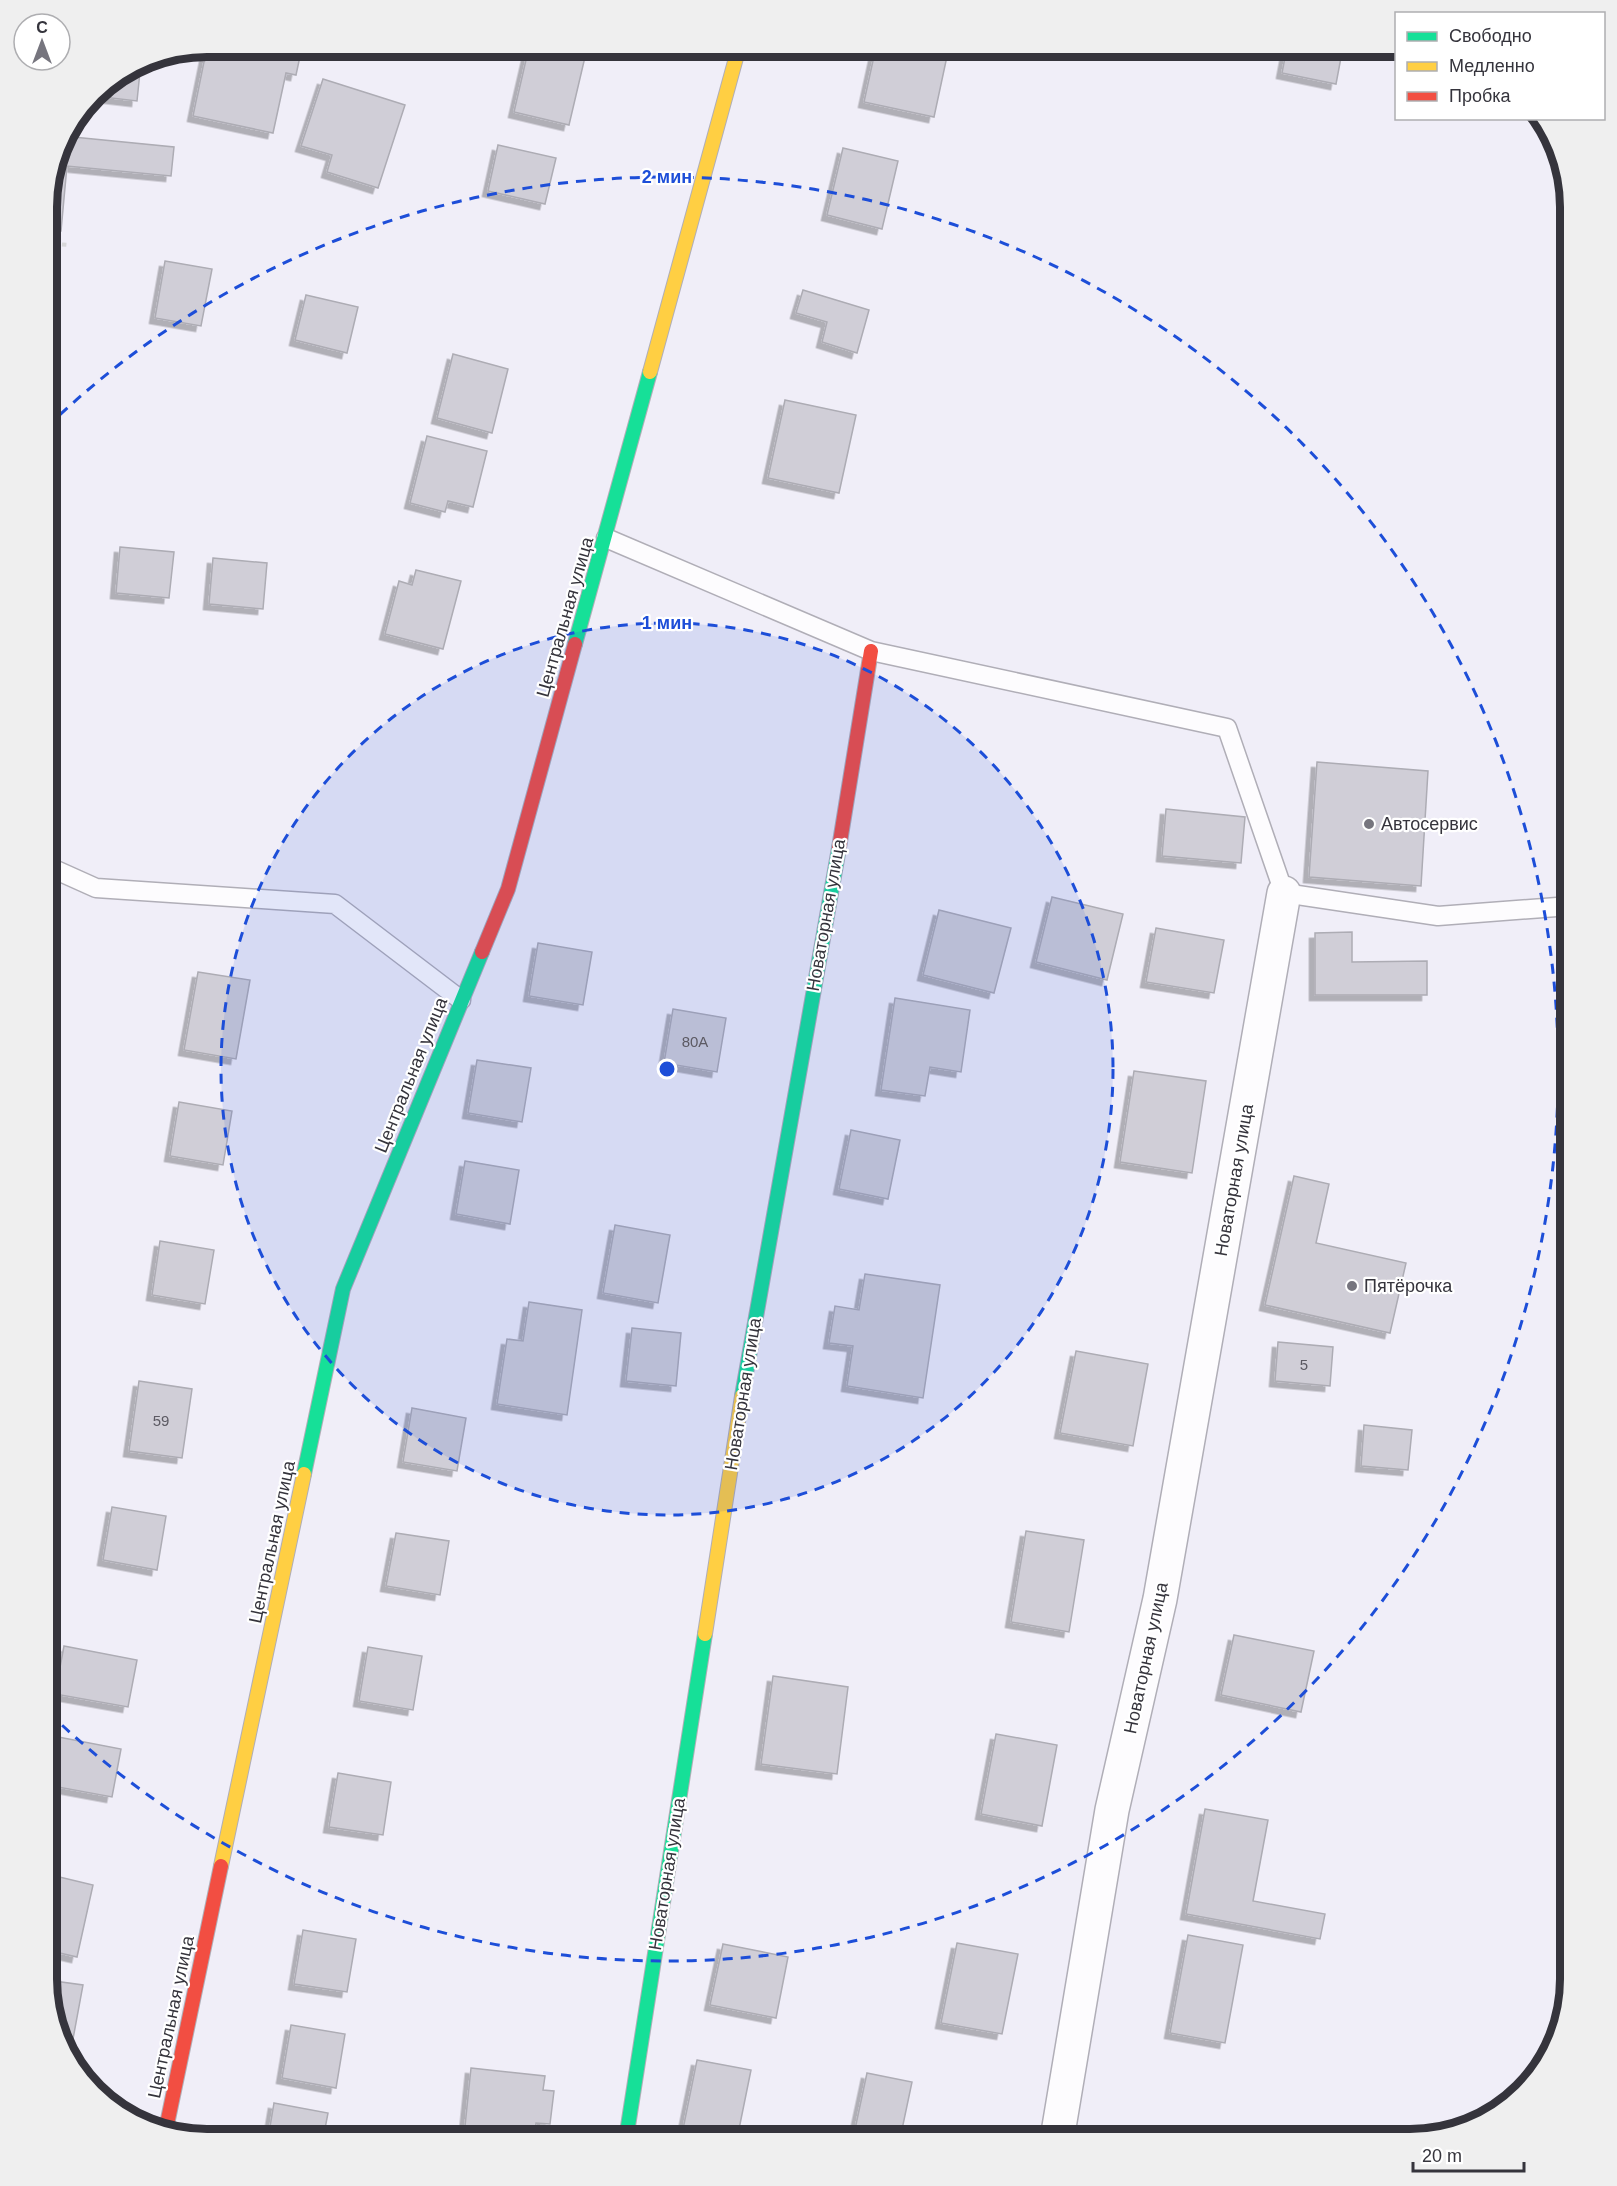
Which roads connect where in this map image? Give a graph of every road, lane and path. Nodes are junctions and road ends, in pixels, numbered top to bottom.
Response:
1 (737, 57) edge
2 (57, 243) edge
3 (68, 244) dead end
4 (606, 538) junction
5 (871, 651) junction
6 (57, 870) edge
7 (1284, 893) junction
8 (1560, 907) edge
9 (461, 1000) junction
10 (167, 2124) edge
11 (628, 2129) edge
12 (1059, 2129) edge

1 - 4 street, Центральная улица
2 - 3 path
4 - 5 lane
4 - 9 street, Центральная улица
5 - 7 lane
5 - 11 street, Новаторная улица
6 - 9 lane
7 - 8 lane
7 - 12 street, Новаторная улица
9 - 10 street, Центральная улица

